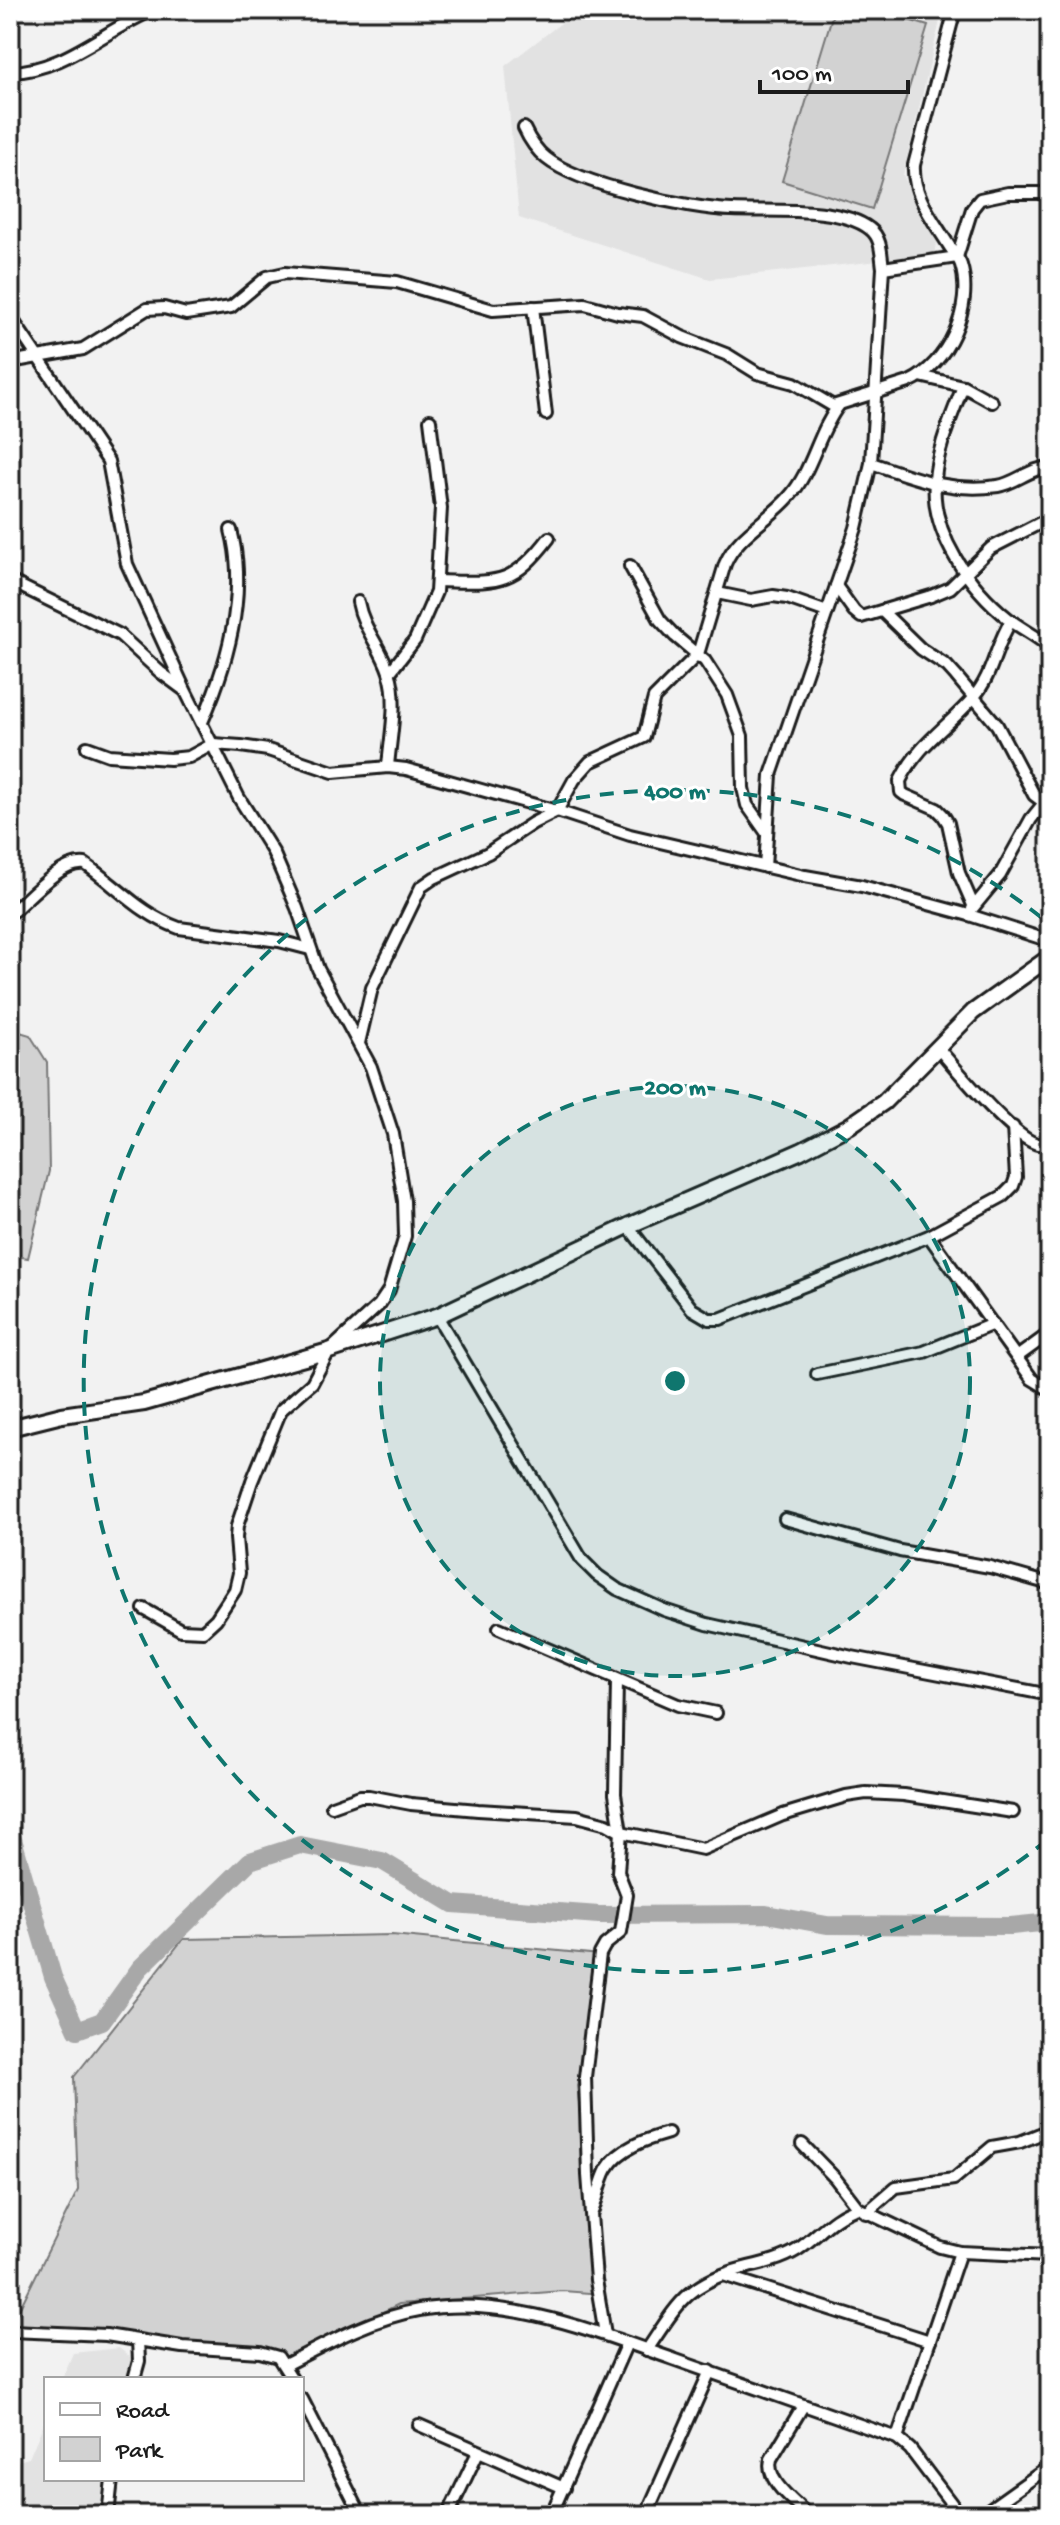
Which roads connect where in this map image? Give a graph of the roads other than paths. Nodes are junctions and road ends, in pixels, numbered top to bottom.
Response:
1 (153, 10) edge
2 (955, 10) edge
3 (10, 72) edge
4 (524, 128) dead end
5 (1050, 193) edge
6 (957, 257) junction
7 (883, 268) junction
8 (533, 307) junction
9 (10, 316) edge
10 (38, 355) junction
11 (10, 362) edge
12 (920, 376) junction
13 (963, 386) junction
14 (875, 392) junction
15 (992, 402) dead end
16 (839, 405) junction
17 (546, 414) dead end
18 (430, 420) dead end
19 (871, 463) junction
20 (1050, 467) edge
21 (934, 484) junction
22 (1050, 518) edge
23 (231, 530) dead end
24 (549, 538) dead end
25 (630, 566) dead end
26 (967, 574) junction
27 (10, 581) edge
28 (437, 581) junction
29 (836, 586) junction
30 (717, 593) junction
31 (358, 602) dead end
32 (882, 611) junction
33 (827, 612) junction
34 (1011, 621) junction
35 (1050, 648) edge
36 (698, 654) junction
37 (1050, 667) edge
38 (390, 672) junction
39 (1050, 682) edge
40 (185, 690) junction
41 (973, 698) junction
42 (202, 722) junction
43 (1050, 735) edge
44 (213, 744) junction
45 (87, 747) dead end
46 (388, 767) junction
47 (1050, 767) edge
48 (1047, 805) edge
49 (557, 811) junction
50 (766, 832) junction
51 (765, 867) junction
52 (971, 910) junction
53 (10, 914) edge
54 (1050, 941) edge
55 (310, 949) junction
56 (1050, 957) edge
57 (359, 1043) junction
58 (938, 1048) junction
59 (1013, 1127) junction
60 (1050, 1141) edge
61 (628, 1226) junction
62 (929, 1236) junction
63 (437, 1316) junction
64 (993, 1324) junction
65 (1050, 1333) edge
66 (329, 1351) junction
67 (1017, 1357) junction
68 (817, 1374) dead end
69 (1050, 1390) edge
70 (10, 1428) edge
71 (785, 1519) dead end
72 (1050, 1584) edge
73 (144, 1609) dead end
74 (499, 1628) dead end
75 (617, 1681) junction
76 (1050, 1695) edge
77 (716, 1713) dead end
78 (332, 1806) dead end
79 (1013, 1812) dead end
80 (621, 1832) junction
81 (1050, 2130) edge
82 (668, 2133) dead end
83 (802, 2144) dead end
84 (862, 2210) junction
85 (591, 2214) junction
86 (960, 2252) junction
87 (1050, 2256) edge
88 (721, 2274) junction
89 (10, 2331) edge
90 (605, 2334) junction
91 (138, 2340) junction
92 (930, 2341) junction
93 (627, 2343) junction
94 (647, 2350) junction
95 (285, 2365) junction
96 (710, 2371) junction
97 (135, 2377) edge
98 (291, 2377) edge
99 (304, 2403) edge
100 (803, 2406) junction
101 (419, 2425) dead end
102 (897, 2438) junction
103 (478, 2452) junction
104 (1050, 2466) edge
105 (112, 2481) edge
106 (564, 2488) junction
107 (108, 2515) edge
108 (361, 2515) edge
109 (448, 2515) edge
110 (551, 2515) edge
111 (646, 2515) edge
112 (808, 2515) edge
113 (960, 2515) edge
114 (981, 2515) edge

1 - 3 street
2 - 6 street
4 - 7 street
5 - 6 street
6 - 7 street
6 - 12 street
7 - 14 street
8 - 10 street
8 - 16 street
8 - 17 street
9 - 10 street
10 - 11 street
10 - 40 street
12 - 13 street
12 - 14 street
13 - 15 street
13 - 21 street
14 - 16 street
14 - 19 street
16 - 30 street
18 - 28 street
19 - 21 street
19 - 29 street
20 - 21 street
21 - 26 street
22 - 26 street
23 - 42 street
24 - 28 street
25 - 36 street
26 - 32 street
26 - 34 street
27 - 40 street
28 - 38 street
29 - 32 street
29 - 33 street
30 - 33 street
30 - 36 street
31 - 38 street
32 - 41 street
33 - 50 street
34 - 35 street
34 - 41 street
36 - 49 street
36 - 50 street
37 - 39 street
38 - 46 street
40 - 42 street
41 - 48 street
41 - 52 street
42 - 44 street
43 - 47 street
44 - 45 street
44 - 46 street
44 - 55 street
46 - 49 street
48 - 52 street
49 - 51 street
49 - 57 street
50 - 51 street
51 - 52 street
52 - 54 street
53 - 55 street
55 - 57 street
56 - 58 street
57 - 66 street
58 - 59 street
58 - 61 street
59 - 60 street
59 - 62 street
61 - 62 street
61 - 63 street
62 - 64 street
63 - 66 street
63 - 76 street
64 - 67 street
64 - 68 street
65 - 67 street
66 - 70 street
66 - 73 street
67 - 69 street
71 - 72 street
74 - 75 street
75 - 77 street
75 - 80 street
78 - 80 street
79 - 80 street
80 - 85 street
81 - 84 street
82 - 85 street
83 - 84 street
84 - 86 street
84 - 88 street
85 - 90 street
86 - 87 street
86 - 92 street
88 - 92 street
88 - 94 street
89 - 91 street
90 - 93 street
90 - 95 street
91 - 95 street
91 - 97 street
92 - 102 street
93 - 94 street
93 - 106 street
94 - 96 street
95 - 98 street
96 - 100 street
96 - 111 street
99 - 108 street
100 - 102 street
100 - 112 street
101 - 103 street
102 - 113 street
103 - 106 street
103 - 109 street
104 - 114 street
105 - 107 street
106 - 110 street

